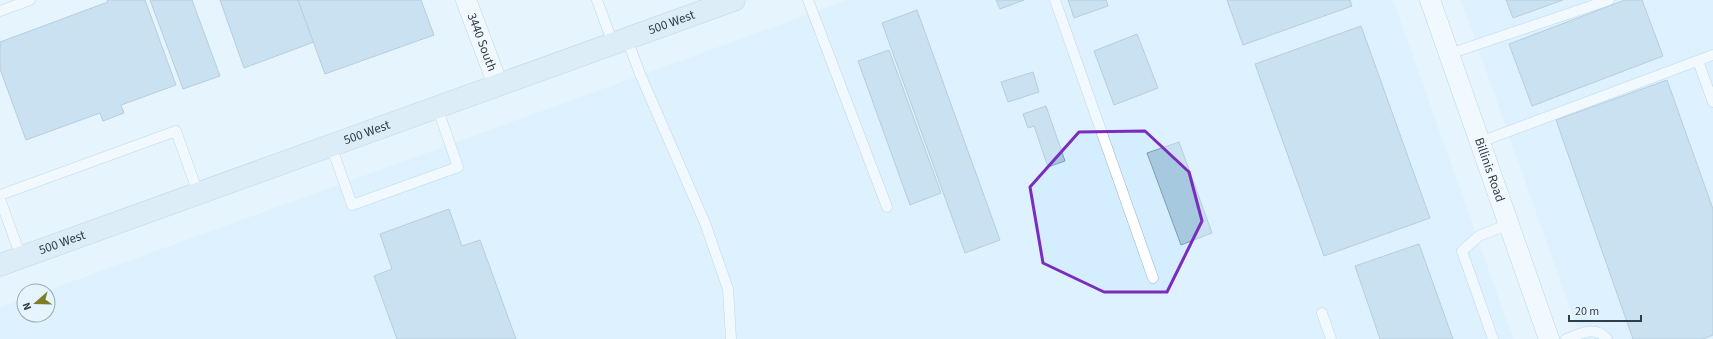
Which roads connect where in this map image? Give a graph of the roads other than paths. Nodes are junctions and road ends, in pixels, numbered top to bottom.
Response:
1 (30, 0) edge
2 (466, 0) edge
3 (597, 0) edge
4 (734, 0) edge
5 (808, 0) edge
6 (1055, 0) edge
7 (1430, 0) edge
8 (1609, 0) edge
9 (0, 11) edge
10 (620, 41) junction
11 (1449, 54) junction
12 (1713, 55) edge
13 (1698, 61) junction
14 (498, 85) junction
15 (1713, 102) edge
16 (437, 107) junction
17 (1480, 142) junction
18 (331, 145) junction
19 (198, 193) junction
20 (0, 195) edge
21 (0, 199) edge
22 (887, 207) dead end
23 (1509, 224) junction
24 (21, 257) junction
25 (0, 265) edge
26 (1153, 278) dead end
27 (1322, 313) dead end
28 (731, 339) edge
29 (1331, 339) edge
30 (1493, 339) edge
31 (1549, 339) edge
32 (1566, 339) edge
33 (1607, 339) edge

1 - 9 lane
2 - 14 street, 3440 South
3 - 10 lane
4 - 10 main road, 500 West
5 - 22 lane
6 - 26 lane
7 - 11 street, Billinis Road
8 - 11 lane
10 - 14 main road, 500 West
10 - 28 lane
11 - 17 street, Billinis Road
12 - 13 lane
13 - 15 lane
13 - 17 lane
14 - 16 main road, 500 West
16 - 18 main road, 500 West
16 - 18 lane
17 - 23 street, Billinis Road
18 - 19 main road, 500 West
19 - 20 lane
19 - 24 main road, 500 West
21 - 24 lane
23 - 30 lane
23 - 31 street, Billinis Road
24 - 25 main road, 500 West
27 - 29 lane
32 - 33 lane

